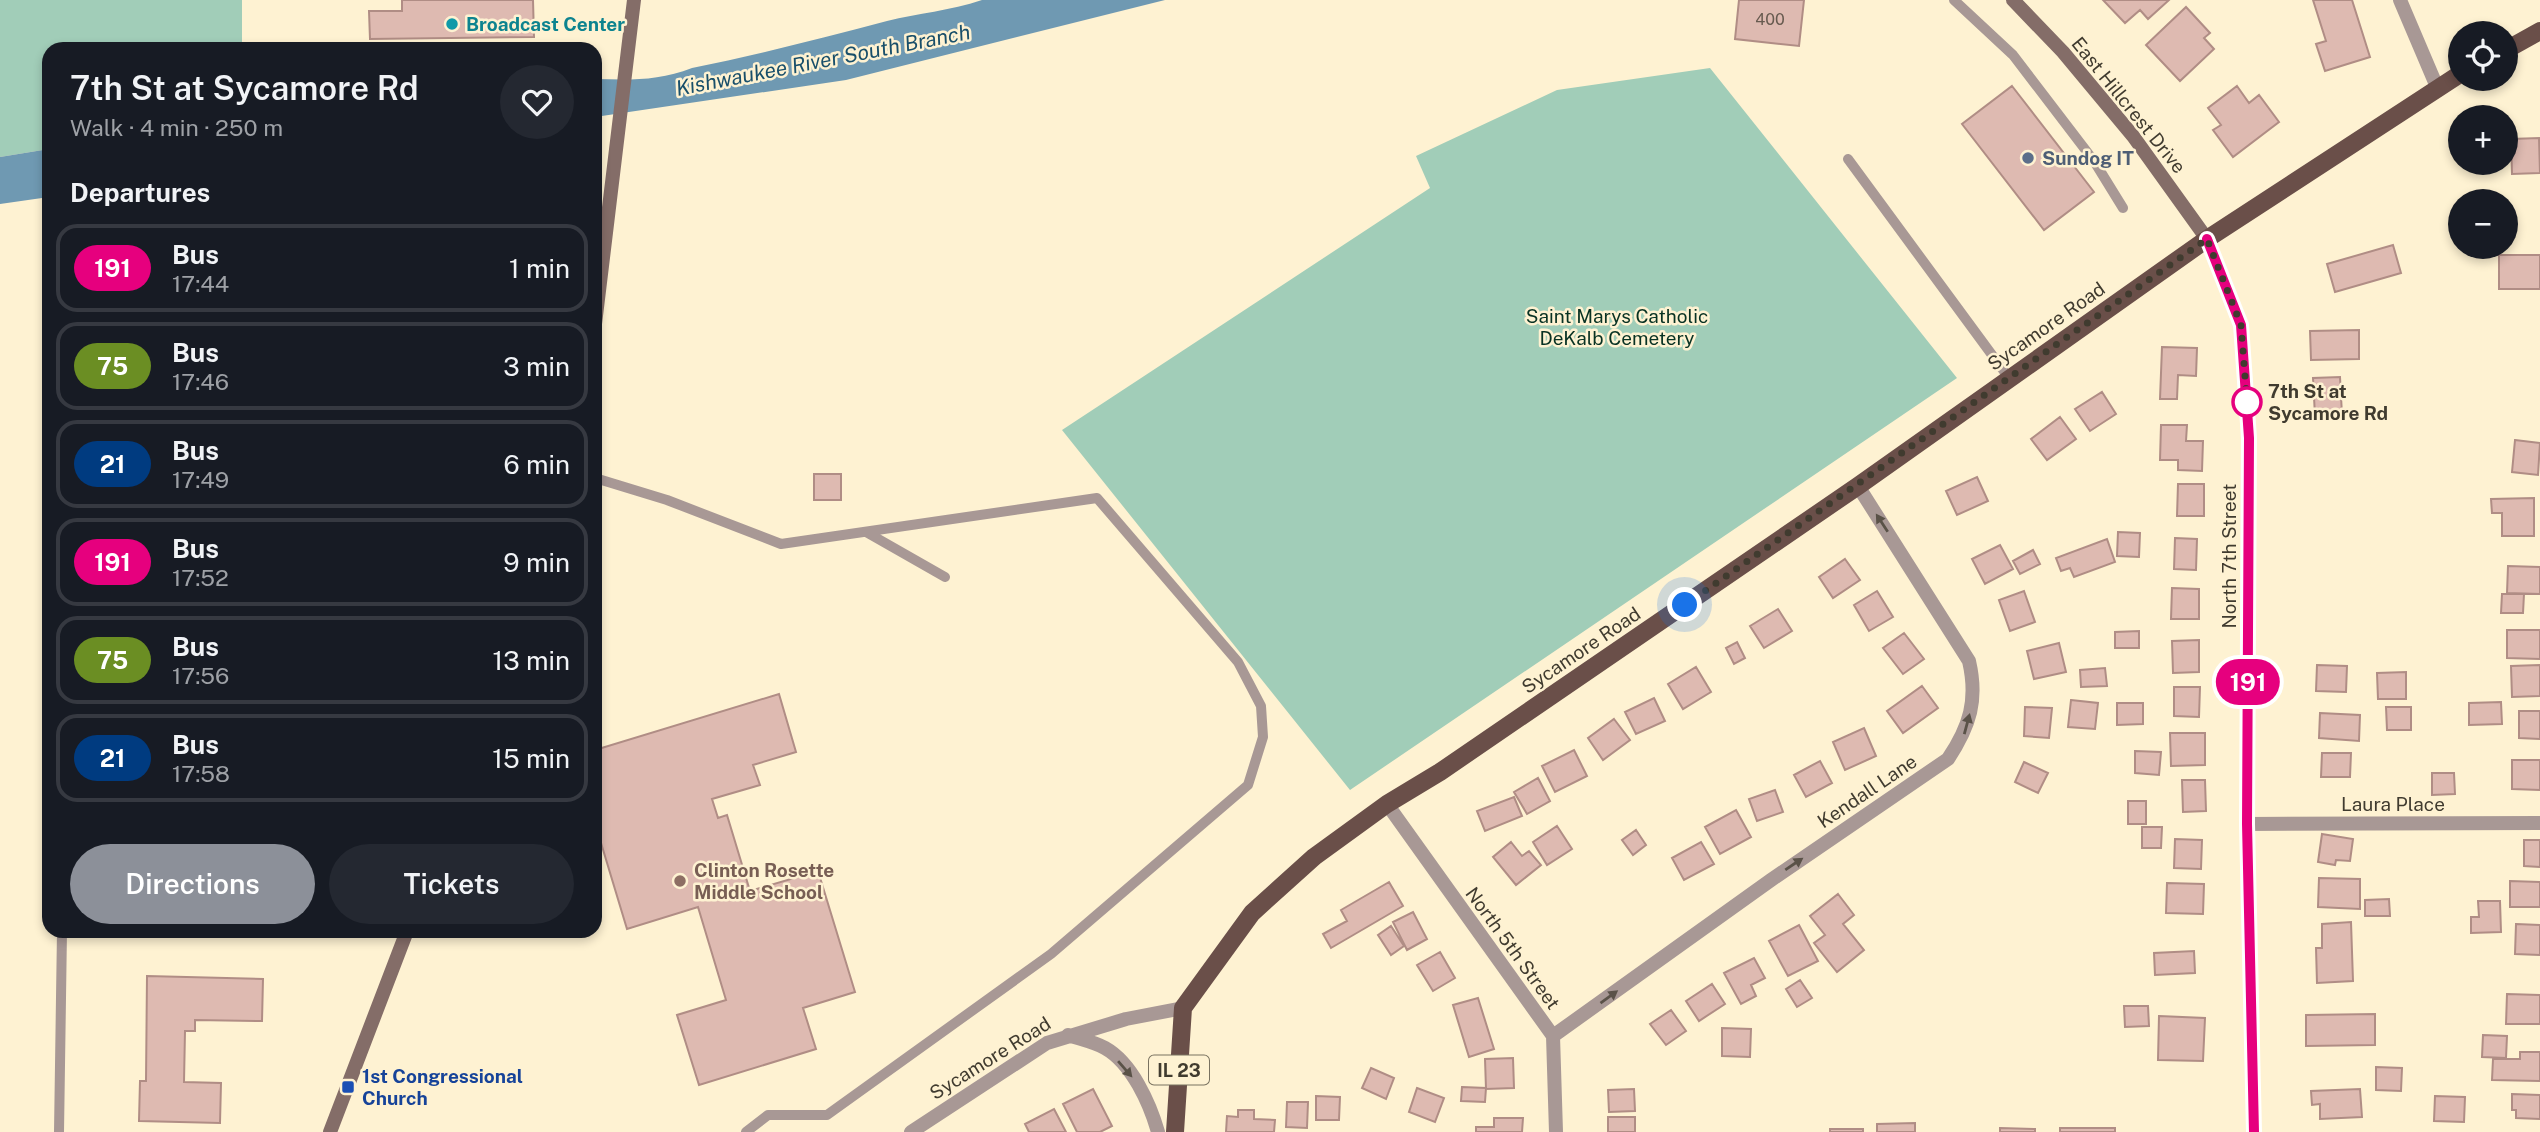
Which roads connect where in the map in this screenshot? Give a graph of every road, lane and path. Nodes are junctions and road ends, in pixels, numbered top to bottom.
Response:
1 (634, 0) edge
2 (1954, 0) edge
3 (2013, 0) edge
4 (2400, 0) edge
5 (2540, 32) edge
6 (2518, 44) edge
7 (2448, 81) edge
8 (2437, 87) junction
9 (1848, 159) dead end
10 (2123, 208) dead end
11 (2207, 239) junction
12 (602, 263) edge
13 (2009, 378) junction
14 (602, 480) edge
15 (1858, 486) junction
16 (866, 531) junction
17 (945, 576) dead end
18 (1387, 804) junction
19 (2540, 823) edge
20 (2247, 824) junction
21 (62, 938) edge
22 (404, 938) edge
23 (1182, 1008) junction
24 (1068, 1035) junction
25 (1553, 1037) junction
26 (59, 1132) edge
27 (330, 1132) edge
28 (746, 1132) edge
29 (911, 1132) edge
30 (1158, 1132) edge
31 (1175, 1132) edge
32 (1556, 1132) edge
33 (2254, 1132) edge

1 - 12 street
2 - 10 lane
3 - 11 street, East Hillcrest Drive
4 - 8 street
5 - 6 main road
7 - 8 main road, Sycamore Road
8 - 11 main road, Sycamore Road
9 - 13 lane
11 - 13 main road, Sycamore Road
11 - 20 street, North 7th Street
13 - 15 main road, Sycamore Road
14 - 16 lane
15 - 18 main road, Sycamore Road
25 -> 15 street, Kendall Lane
16 - 17 lane
16 - 28 lane
18 - 23 main road, Sycamore Road
18 - 25 street, North 5th Street
19 - 20 street, Laura Place
20 - 33 street, North 7th Street
21 - 26 lane
22 - 27 street
23 - 24 street, Sycamore Road
23 - 31 main road, IL 23
24 - 29 street, Sycamore Road
24 -> 30 street
25 - 32 street, North 5th Street

